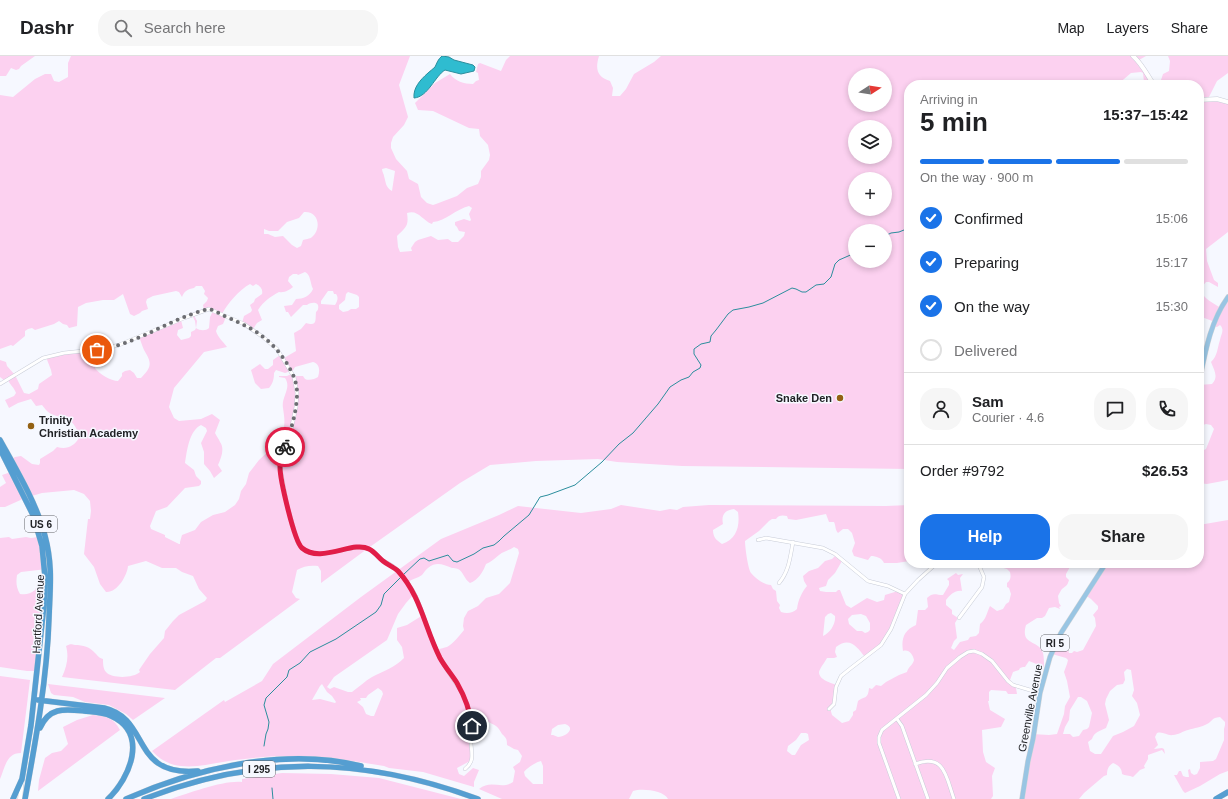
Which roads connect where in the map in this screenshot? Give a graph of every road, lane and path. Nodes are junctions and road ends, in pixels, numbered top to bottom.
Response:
1 (1133, 56) edge
2 (1151, 80) edge
3 (1204, 100) edge
4 (1228, 102) edge
5 (1228, 297) edge
6 (1204, 360) edge
7 (0, 380) edge
8 (5, 381) junction
9 (0, 384) edge
10 (0, 440) edge
11 (0, 450) edge
12 (758, 540) dead end
13 (792, 542) junction
14 (931, 568) edge
15 (980, 568) edge
16 (1103, 568) edge
17 (779, 583) dead end
18 (905, 594) junction
19 (959, 618) dead end
20 (1040, 693) junction
21 (34, 699) junction
22 (41, 700) junction
23 (829, 709) dead end
24 (897, 719) junction
25 (35, 744) junction
26 (915, 764) junction
27 (220, 768) junction
28 (465, 769) dead end
29 (378, 771) junction
30 (23, 774) junction
31 (1228, 792) edge
32 (13, 799) edge
33 (20, 799) edge
34 (25, 799) edge
35 (108, 799) edge
36 (126, 799) edge
37 (144, 799) edge
38 (478, 799) edge
39 (899, 799) edge
40 (928, 799) edge
41 (954, 799) edge
42 (1022, 799) edge
43 (1216, 799) edge

1 - 2 street
3 - 4 street
5 - 6 main road
7 - 8 street
8 - 9 street
8 - 28 street
10 - 22 highway, Hartford Avenue / US 6
11 - 21 highway, Hartford Avenue / US 6
12 - 13 street
13 - 17 street
13 - 18 street
14 - 18 street
15 - 19 street
16 - 20 main road, Greenville Avenue / RI 5
18 - 23 street
20 - 24 street
20 - 42 main road, Greenville Avenue / RI 5
21 - 22 highway
21 - 30 highway, Hartford Avenue / US 6
22 - 25 highway, Hartford Avenue / US 6
22 - 27 highway
24 - 26 street
24 - 39 street
25 - 34 highway, Hartford Avenue / US 6
25 - 35 highway
26 - 40 street
26 - 41 street
27 - 29 highway
27 - 36 highway
29 - 37 highway, I 295
29 - 38 highway, I 295
30 - 32 highway, US 6
30 - 33 street, Hartford Avenue
31 - 43 highway

